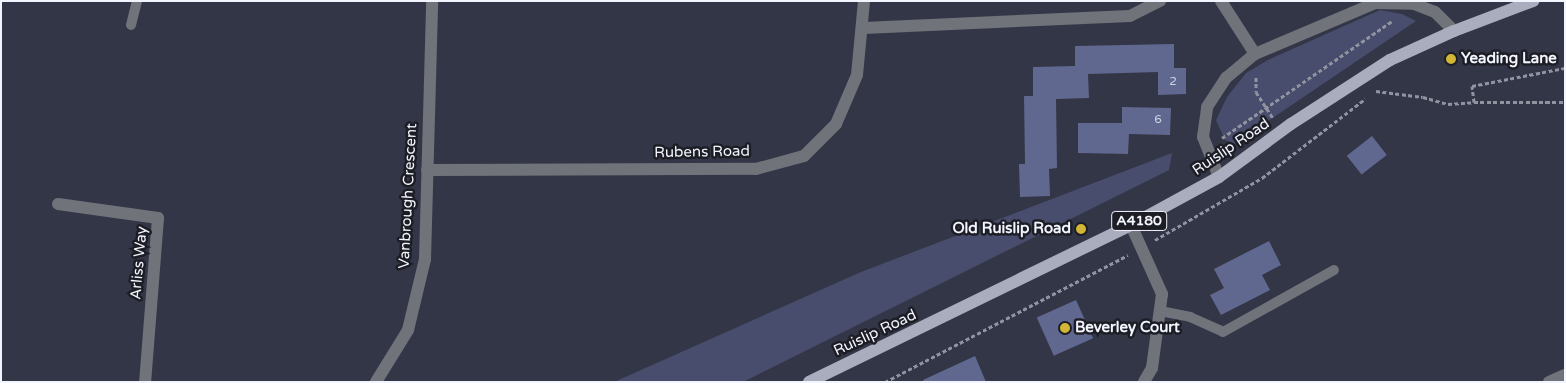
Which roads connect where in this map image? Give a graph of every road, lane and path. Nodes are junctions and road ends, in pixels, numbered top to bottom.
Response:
1 (137, 1) edge
2 (432, 1) edge
3 (864, 1) edge
4 (1160, 1) edge
5 (1221, 1) edge
6 (1534, 1) edge
7 (1415, 3) edge
8 (1394, 20) dead end
9 (131, 25) dead end
10 (864, 28) junction
11 (1454, 31) junction
12 (1255, 54) junction
13 (1565, 68) edge
14 (1474, 102) junction
15 (1565, 102) edge
16 (1266, 108) junction
17 (1273, 119) dead end
18 (1220, 139) dead end
19 (1290, 146) dead end
20 (1294, 153) junction
21 (426, 170) junction
22 (1219, 177) junction
23 (58, 204) dead end
24 (1131, 225) junction
25 (1143, 247) junction
26 (1334, 270) dead end
27 (1160, 311) junction
28 (1565, 375) edge
29 (146, 382) edge
30 (376, 382) edge
31 (809, 382) edge
32 (885, 382) edge
33 (1144, 382) edge
34 (1549, 382) edge

1 - 9 lane
2 - 21 street, Vanbrough Crescent
3 - 10 street, Rubens Road
4 - 10 street
5 - 12 street
6 - 11 main road, Ruislip Road / A4180
7 - 11 street
7 - 12 street
8 - 16 path
10 - 21 street, Rubens Road
11 - 22 main road, Ruislip Road / A4180
12 - 16 path
12 - 22 street
13 - 14 path
14 - 15 path
14 - 20 path
16 - 17 path
16 - 18 path
19 - 20 path
20 - 25 path
21 - 30 street, Vanbrough Crescent
22 - 24 main road, Ruislip Road / A4180
23 - 29 street, Arliss Way
24 - 25 street
24 - 31 main road, Ruislip Road / A4180
25 - 27 street
25 - 32 path
26 - 27 lane
27 - 33 street
28 - 34 street

